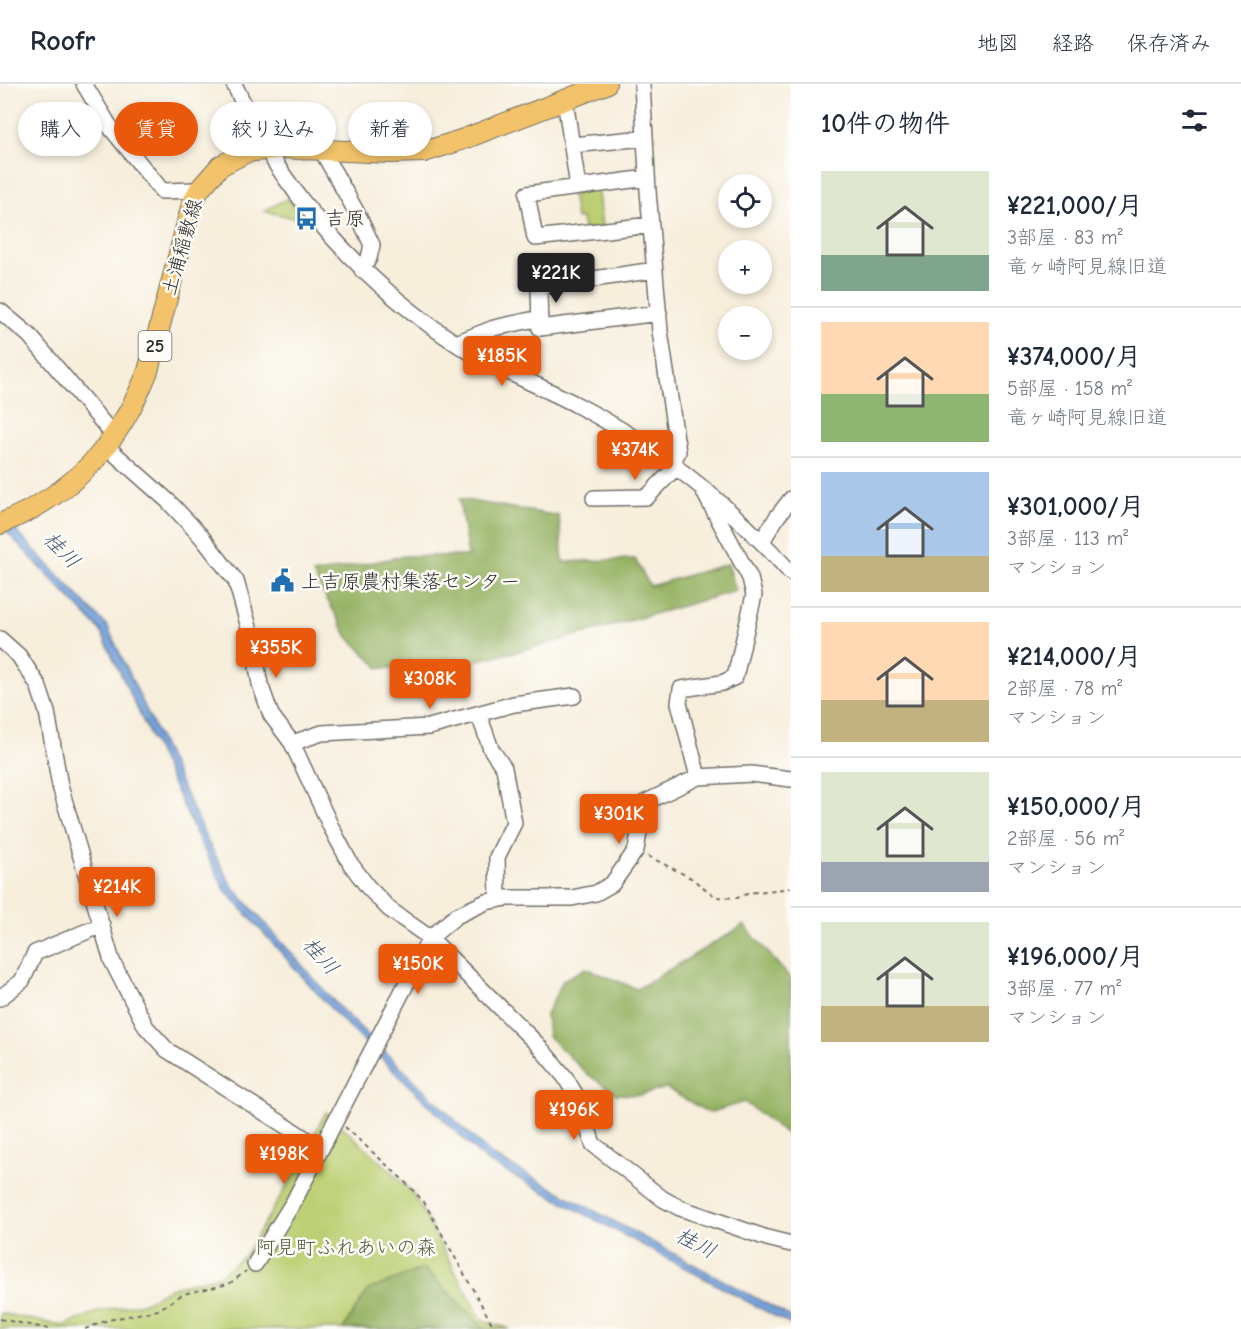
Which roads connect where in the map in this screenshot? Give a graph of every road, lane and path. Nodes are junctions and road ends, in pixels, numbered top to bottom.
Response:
1 (84, 84) edge
2 (234, 84) edge
3 (606, 84) edge
4 (642, 84) edge
5 (565, 100) junction
6 (244, 102) edge
7 (645, 138) junction
8 (572, 145) junction
9 (336, 150) edge
10 (239, 156) edge
11 (273, 156) edge
12 (325, 156) edge
13 (647, 178) junction
14 (578, 187) junction
15 (199, 190) junction
16 (651, 225) junction
17 (362, 270) junction
18 (655, 270) junction
19 (0, 310) edge
20 (658, 313) junction
21 (540, 318) junction
22 (456, 343) junction
23 (111, 442) junction
24 (675, 465) junction
25 (700, 484) junction
26 (594, 498) dead end
27 (791, 499) edge
28 (0, 524) edge
29 (762, 541) junction
30 (791, 573) edge
31 (0, 639) edge
32 (574, 696) dead end
33 (479, 715) junction
34 (292, 743) junction
35 (698, 777) junction
36 (791, 779) edge
37 (636, 850) junction
38 (791, 888) edge
39 (498, 900) junction
40 (102, 925) junction
41 (430, 938) junction
42 (0, 998) edge
43 (337, 1120) junction
44 (320, 1148) junction
45 (791, 1244) edge
46 (255, 1264) joint
47 (0, 1319) edge
48 (49, 1329) edge
49 (85, 1329) edge
50 (495, 1329) edge

1 - 15 street
2 - 6 street
3 - 5 main road, 土浦稲敷線 / 25
4 - 7 street
5 - 8 street
5 - 9 main road, 土浦稲敷線 / 25
7 - 8 street
7 - 13 street
8 - 14 street
10 - 15 main road, 土浦稲敷線 / 25
11 - 17 street
12 - 17 street
13 - 14 street
13 - 16 street
14 - 16 street
15 - 23 main road, 土浦稲敷線 / 25
16 - 18 street
17 - 22 street
18 - 20 street
18 - 21 street
19 - 23 street
20 - 21 street
20 - 24 street
21 - 22 street
22 - 24 street
23 - 28 main road, 土浦稲敷線 / 25
23 - 34 street
24 - 25 street
24 - 26 street
25 - 29 street
25 - 35 street
27 - 29 street
29 - 30 street
31 - 40 street
32 - 33 street
33 - 34 street
33 - 39 street
34 - 41 street
35 - 36 street
35 - 37 street
37 - 38 path
37 - 39 street
39 - 41 street
40 - 42 street
40 - 44 street
41 - 43 street
41 - 45 street
43 - 44 street
43 - 50 path
44 - 46 street
46 - 49 path
47 - 48 path

